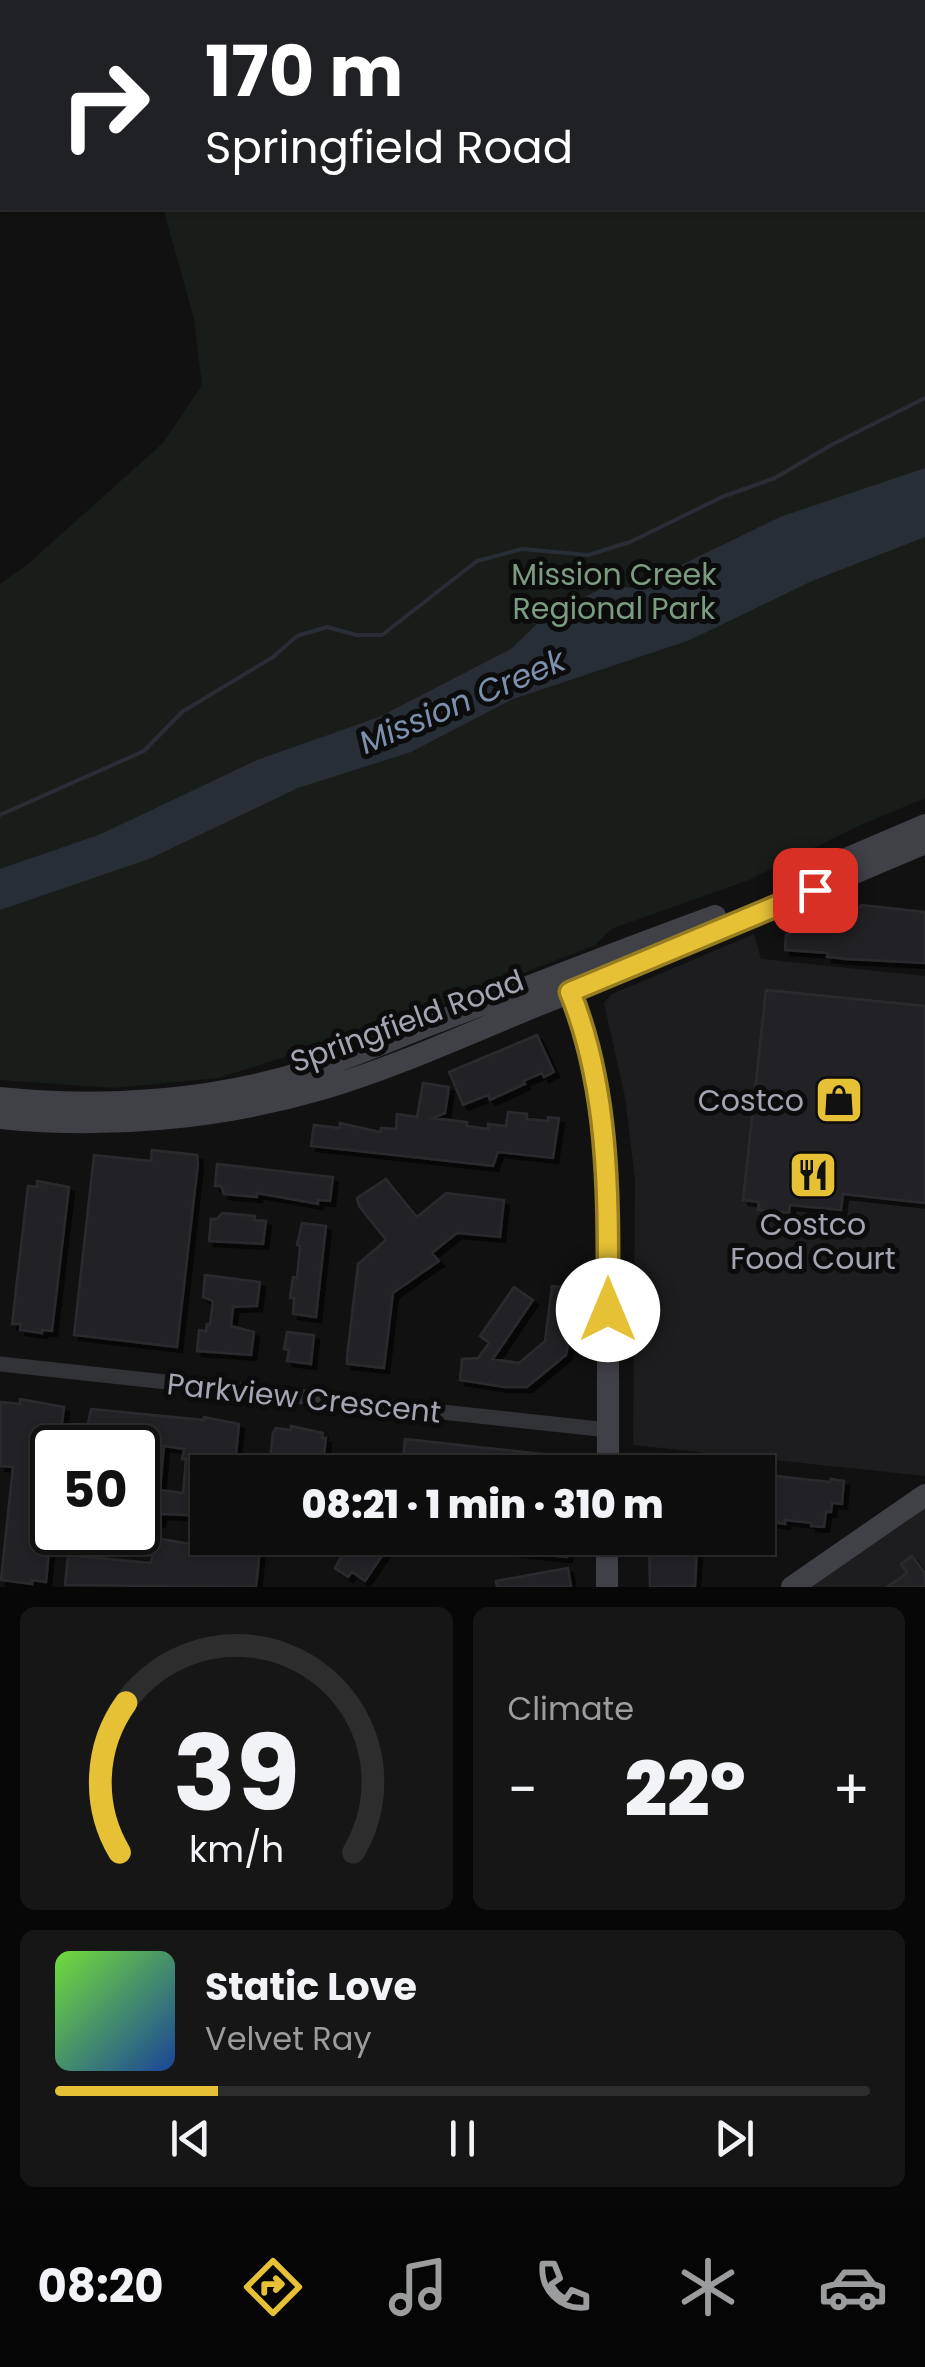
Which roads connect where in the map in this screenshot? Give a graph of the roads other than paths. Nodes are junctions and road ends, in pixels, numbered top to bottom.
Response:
1 (925, 825) edge
2 (925, 843) edge
3 (566, 982) junction
4 (0, 1098) edge
5 (0, 1118) edge
6 (0, 1364) edge
7 (608, 1430) junction
8 (608, 1455) edge
9 (925, 1495) edge
10 (608, 1555) edge
11 (608, 1587) edge
12 (792, 1587) edge

1 - 3 main road, Springfield Road
2 - 3 main road, Springfield Road
3 - 4 main road, Springfield Road
3 - 5 main road, Springfield Road
3 - 7 main road
6 - 7 street, Parkview Crescent
7 - 8 main road
9 - 12 main road
10 - 11 main road

